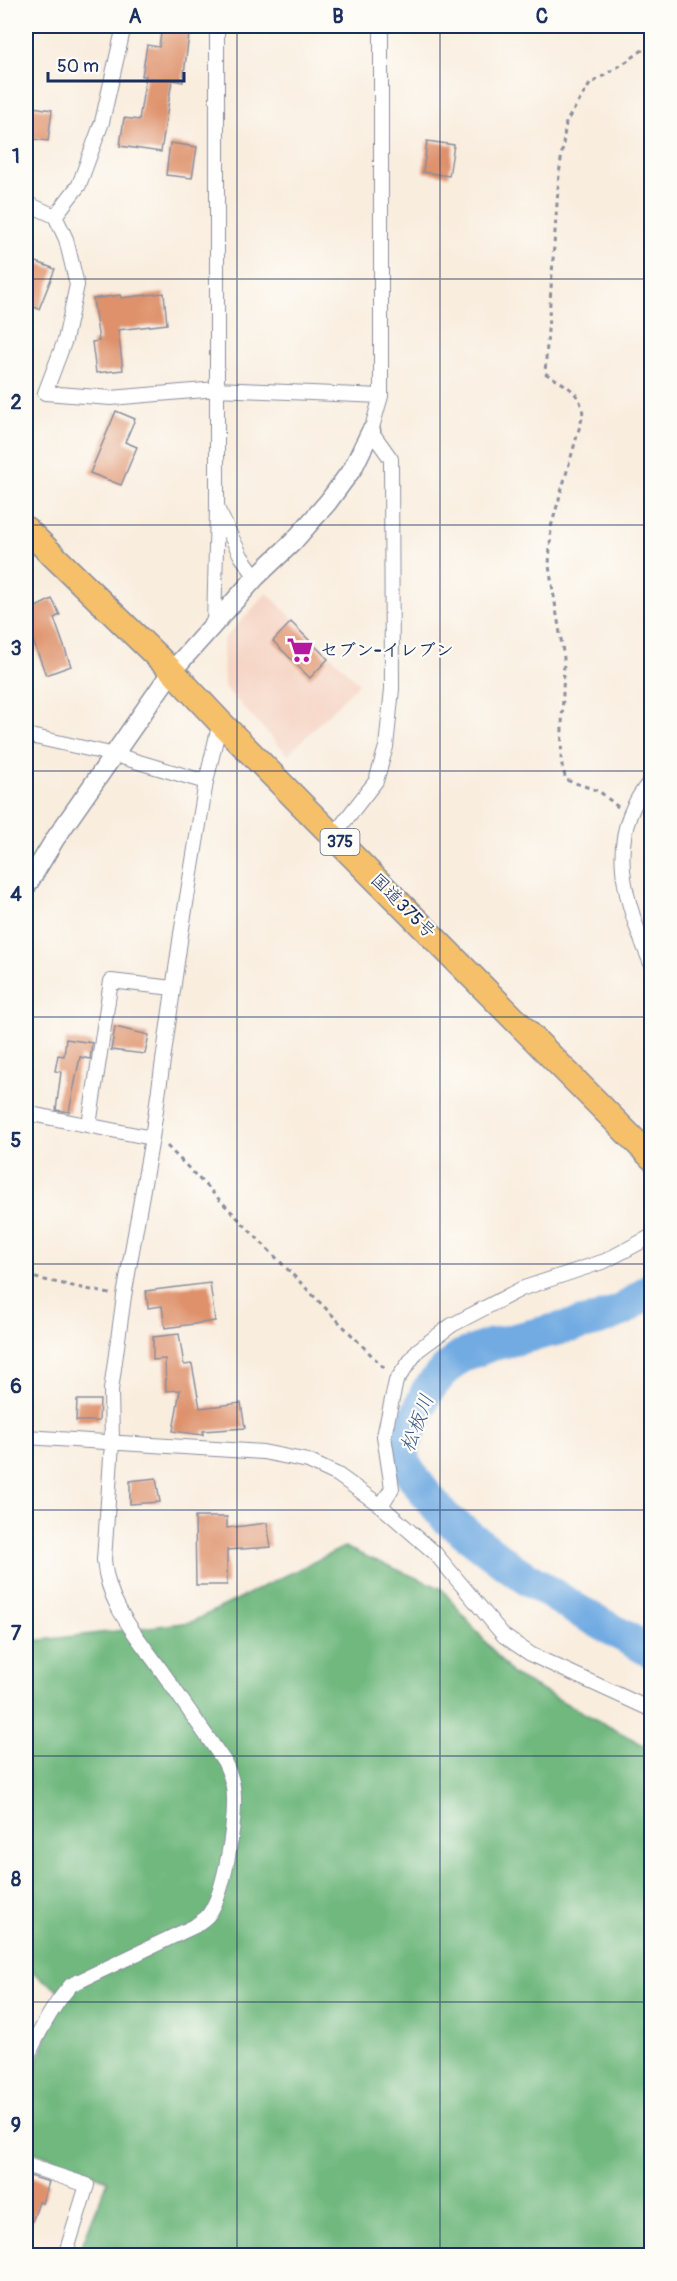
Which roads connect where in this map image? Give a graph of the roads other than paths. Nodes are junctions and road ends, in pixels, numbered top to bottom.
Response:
1 (124, 26) edge
2 (217, 26) edge
3 (381, 26) edge
4 (26, 203) edge
5 (55, 216) junction
6 (217, 389) junction
7 (381, 396) junction
8 (371, 432) junction
9 (217, 508) junction
10 (26, 529) edge
11 (256, 578) junction
12 (214, 625) junction
13 (172, 671) junction
14 (220, 723) junction
15 (26, 732) edge
16 (115, 755) junction
17 (651, 779) edge
18 (206, 782) junction
19 (333, 836) junction
20 (26, 887) edge
21 (651, 966) edge
22 (173, 988) junction
23 (26, 1113) edge
24 (89, 1125) junction
25 (152, 1138) junction
26 (651, 1158) edge
27 (651, 1236) edge
28 (26, 1437) edge
29 (112, 1443) junction
30 (381, 1506) junction
31 (651, 1710) edge
32 (31, 2036) edge
33 (26, 2060) edge
34 (26, 2165) edge
35 (65, 2256) edge

1 - 5 street
2 - 6 street
3 - 7 street
4 - 5 street
5 - 6 street
6 - 7 street
6 - 9 street
7 - 8 street
8 - 11 street
8 - 19 street
9 - 11 street
9 - 12 street
10 - 13 highway, 国道375号 / 375
11 - 12 street
12 - 13 street
13 - 14 highway, 国道375号 / 375
13 - 16 street
14 - 18 street
14 - 19 highway, 国道375号 / 375
15 - 16 street
16 - 18 street
16 - 20 street
17 - 21 street
18 - 22 street
19 - 26 highway, 国道375号 / 375
22 - 24 street
22 - 25 street
23 - 24 street
24 - 25 street
25 - 29 street
27 - 30 street
28 - 29 street
29 - 30 street
29 - 32 street
30 - 31 street
32 - 33 street
34 - 35 street

